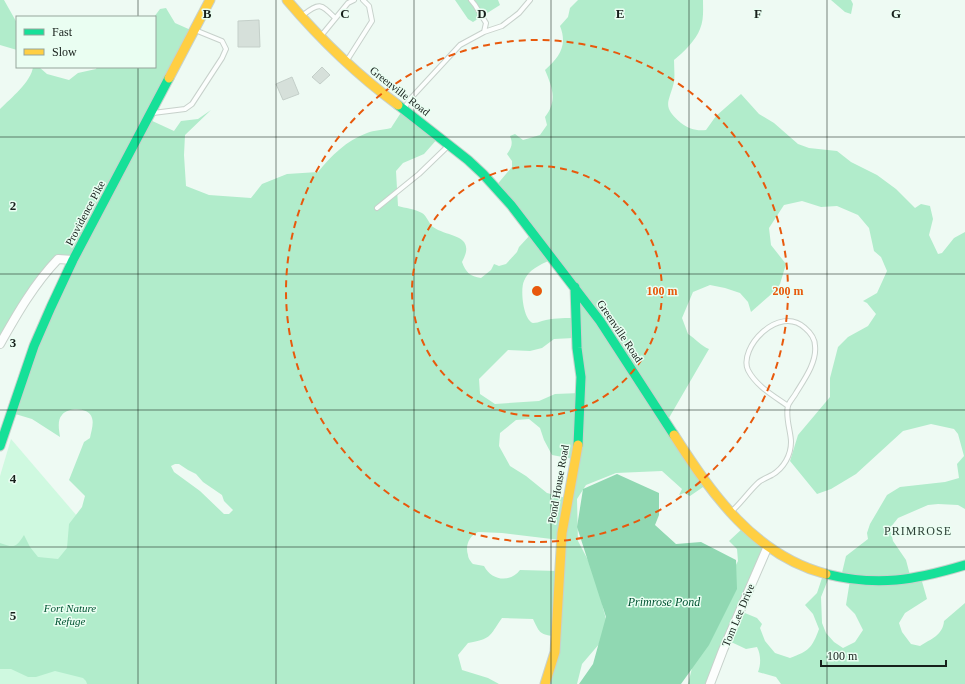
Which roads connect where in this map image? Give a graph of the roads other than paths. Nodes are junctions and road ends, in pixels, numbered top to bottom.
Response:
1 (210, 0) edge
2 (287, 0) edge
3 (354, 0) edge
4 (363, 0) edge
5 (471, 0) edge
6 (530, 0) edge
7 (302, 17) junction
8 (335, 18) junction
9 (195, 30) junction
10 (484, 32) junction
11 (320, 37) junction
12 (346, 62) junction
13 (403, 109) junction
14 (150, 114) junction
15 (450, 145) junction
16 (377, 208) dead end
17 (73, 260) junction
18 (575, 287) junction
19 (0, 344) edge
20 (788, 406) junction
21 (0, 446) edge
22 (730, 512) junction
23 (768, 546) junction
24 (965, 565) edge
25 (545, 684) edge
26 (710, 684) edge

1 - 9 main road, Providence Pike
2 - 7 main road, Greenville Road
3 - 8 lane
4 - 12 lane
5 - 10 lane
6 - 10 lane
7 - 8 lane
7 - 11 main road, Greenville Road
8 - 11 lane
9 - 14 main road, Providence Pike
9 - 14 lane
10 - 13 lane
11 - 12 main road, Greenville Road
12 - 13 main road, Greenville Road
13 - 15 main road, Greenville Road
14 - 17 main road, Providence Pike
15 - 16 lane
15 - 18 main road, Greenville Road
17 - 19 street
17 - 21 main road, Providence Pike
18 - 22 main road, Greenville Road
18 - 25 main road, Pond House Road
20 - 20 lane
20 - 22 lane
22 - 23 main road, Greenville Road
23 - 24 main road, Greenville Road
23 - 26 street, Tom Lee Drive

